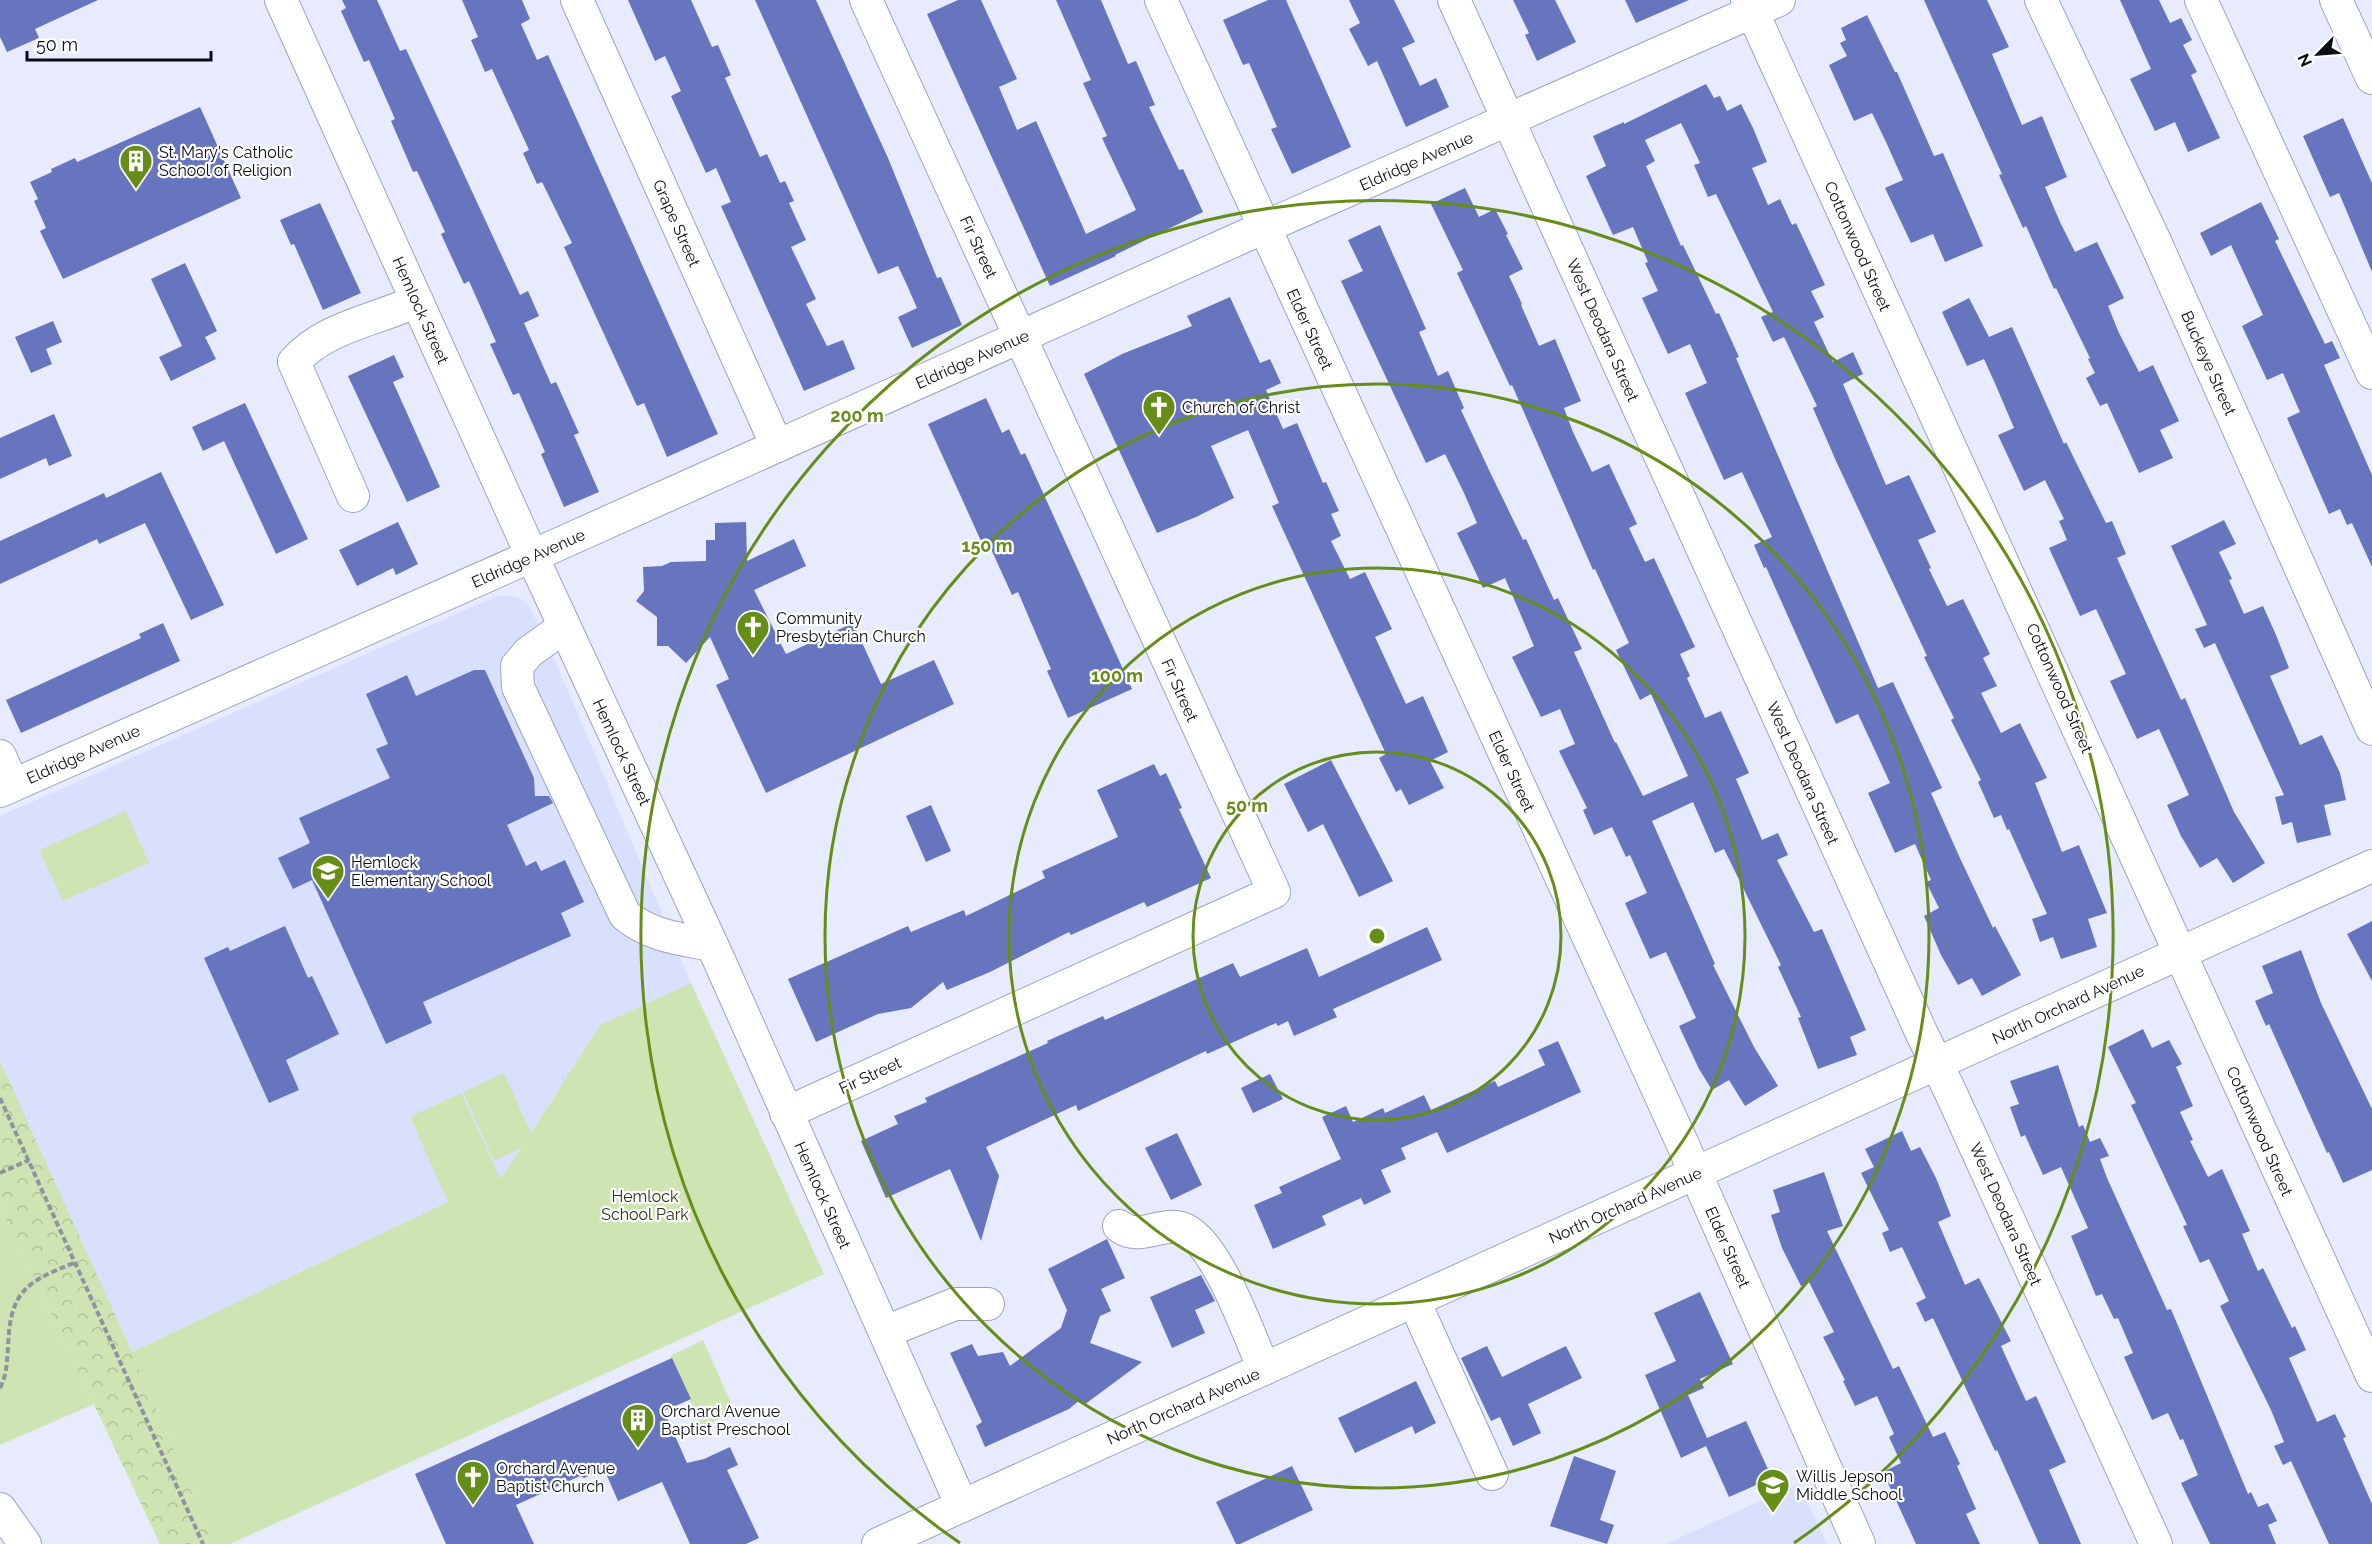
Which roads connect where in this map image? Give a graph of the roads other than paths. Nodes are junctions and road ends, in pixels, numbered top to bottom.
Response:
1 (281, 0) edge
2 (577, 0) edge
3 (866, 0) edge
4 (1161, 0) edge
5 (1454, 0) edge
6 (2041, 0) edge
7 (2201, 0) edge
8 (2336, 0) edge
9 (1759, 4) edge
10 (2372, 78) edge
11 (1509, 120) junction
12 (1264, 227) junction
13 (417, 301) junction
14 (1020, 338) junction
15 (2372, 373) edge
16 (777, 446) junction
17 (353, 496) dead end
18 (532, 556) junction
19 (564, 627) junction
20 (2372, 729) edge
21 (0, 756) edge
22 (6, 788) edge
23 (2372, 866) edge
24 (712, 945) junction
25 (2180, 953) junction
26 (1937, 1064) junction
27 (786, 1113) junction
28 (1696, 1173) junction
29 (1119, 1226) dead end
30 (1414, 1301) junction
31 (988, 1304) dead end
32 (885, 1332) junction
33 (1264, 1369) junction
34 (2372, 1376) edge
35 (1492, 1474) dead end
36 (962, 1506) junction
37 (0, 1509) edge
38 (25, 1544) edge
39 (878, 1544) edge
40 (1859, 1544) edge
41 (2156, 1544) edge

1 - 13 street, Hemlock Street
2 - 16 street, Grape Street
3 - 14 street, Fir Street
4 - 12 street, Elder Street
5 - 11 street, West Deodara Street
6 - 20 street, Buckeye Street
7 - 15 street
8 - 10 street
9 - 11 street, Eldridge Avenue
9 - 25 street, Cottonwood Street
11 - 12 street, Eldridge Avenue
11 - 26 street, West Deodara Street
12 - 14 street, Eldridge Avenue
12 - 28 street, Elder Street
13 - 17 street
13 - 18 street, Hemlock Street
14 - 16 street, Eldridge Avenue
14 - 27 street, Fir Street
16 - 18 street, Eldridge Avenue
18 - 19 street, Hemlock Street
18 - 22 street, Eldridge Avenue
19 - 24 street, Hemlock Street
19 - 24 street
21 - 22 street
23 - 25 street, North Orchard Avenue
24 - 27 street, Hemlock Street
25 - 26 street, North Orchard Avenue
25 - 34 street, Cottonwood Street
26 - 28 street, North Orchard Avenue
26 - 41 street, West Deodara Street
27 - 32 street, Hemlock Street
28 - 30 street, North Orchard Avenue
28 - 40 street, Elder Street
29 - 33 street
30 - 33 street, North Orchard Avenue
30 - 35 street
31 - 32 street
32 - 36 street, Hemlock Street
33 - 36 street, North Orchard Avenue
36 - 39 street, North Orchard Avenue
37 - 38 street

